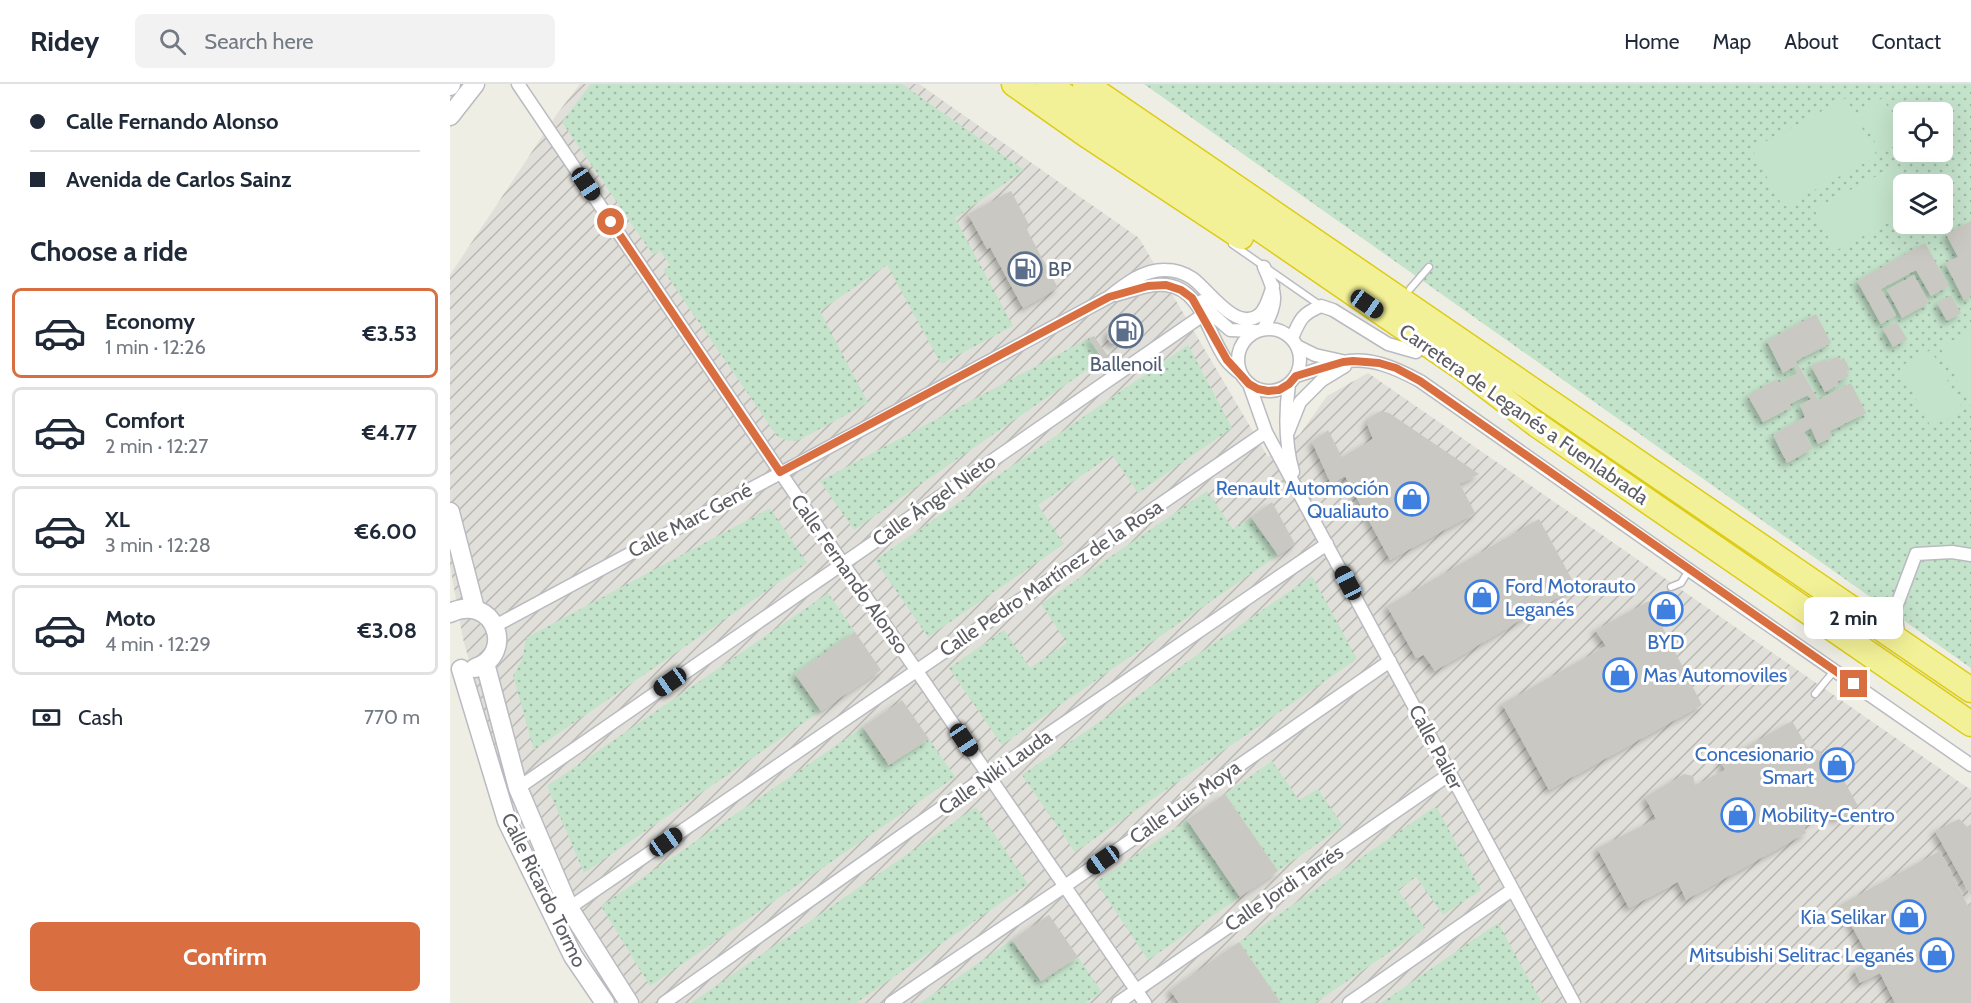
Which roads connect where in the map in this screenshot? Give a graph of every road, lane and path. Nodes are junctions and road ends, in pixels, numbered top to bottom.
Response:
1 (475, 84) edge
2 (518, 84) edge
3 (1014, 84) edge
4 (1048, 84) edge
5 (1085, 84) edge
6 (1112, 84) edge
7 (450, 116) edge
8 (1085, 134) junction
9 (1122, 169) dead end
10 (1221, 236) dead end
11 (1264, 267) junction
12 (1429, 267) dead end
13 (1134, 279) junction
14 (1273, 286) junction
15 (1410, 289) junction
16 (1109, 297) junction
17 (1321, 306) junction
18 (1203, 315) junction
19 (1259, 330) junction
20 (1294, 342) junction
21 (1416, 352) junction
22 (1348, 361) junction
23 (1245, 379) junction
24 (1292, 380) junction
25 (1537, 425) junction
26 (1266, 432) junction
27 (1287, 436) junction
28 (780, 472) junction
29 (1298, 491) junction
30 (1680, 492) junction
31 (450, 512) edge
32 (1327, 544) junction
33 (1971, 555) edge
34 (842, 563) junction
35 (1689, 570) junction
36 (1671, 588) dead end
37 (475, 609) junction
38 (450, 613) edge
39 (495, 626) junction
40 (1899, 639) junction
41 (1390, 661) junction
42 (485, 663) junction
43 (456, 666) edge
44 (916, 670) junction
45 (1834, 671) junction
46 (1971, 690) edge
47 (1815, 694) dead end
48 (1971, 724) edge
49 (1971, 765) edge
50 (1450, 774) junction
51 (988, 775) junction
52 (518, 788) junction
53 (1065, 886) junction
54 (1512, 890) junction
55 (569, 908) junction
56 (1137, 990) junction
57 (606, 1003) edge
58 (629, 1003) edge
59 (664, 1003) edge
60 (891, 1003) edge
61 (1118, 1003) edge
62 (1145, 1003) edge
63 (1349, 1003) edge
64 (1574, 1003) edge

1 - 7 street
2 - 28 street, Calle Fernando Alonso
3 - 8 highway
4 - 25 highway, Carretera de Leganés a Fuenlabrada
5 - 30 highway, Carretera de Leganés a Fuenlabrada
6 - 15 highway
8 - 9 lane
8 - 21 highway
10 - 11 lane
11 - 14 street
11 - 17 lane
12 - 15 lane
13 - 14 street
13 - 16 street
13 - 19 street
14 - 19 street
15 - 30 highway
16 - 18 street, Calle Palier
16 - 28 street, Calle Marc Gené
17 - 20 street
17 - 21 street
18 - 23 street, Calle Palier
18 - 34 street, Calle Ángel Nieto
19 - 20 street
19 - 23 street
20 - 22 street
20 - 24 street
21 - 25 highway
22 - 24 street
22 - 27 street
22 - 35 street
23 - 24 street
23 - 26 street, Calle Palier
24 - 27 street, Calle Palier
25 - 48 highway, Carretera de Leganés a Fuenlabrada
26 - 29 street, Calle Palier
26 - 44 street, Calle Pedro Martínez de la Rosa
27 - 29 street, Calle Palier
28 - 34 street, Calle Fernando Alonso
28 - 39 street, Calle Marc Gené
29 - 32 street, Calle Palier
30 - 40 highway, Carretera de Leganés a Fuenlabrada
31 - 37 street
32 - 41 street, Calle Palier
32 - 51 street, Calle Niki Lauda
33 - 40 street
34 - 44 street, Calle Fernando Alonso
34 - 52 street, Calle Ángel Nieto
35 - 36 lane
35 - 45 street
37 - 38 street
37 - 39 street
39 - 42 street
40 - 46 highway, Carretera de Leganés a Fuenlabrada
41 - 50 street, Calle Palier
41 - 53 street, Calle Luis Moya
42 - 43 street, Calle Ricardo Tormo
42 - 52 street, Calle Ricardo Tormo
43 - 57 street, Calle Ricardo Tormo
44 - 51 street, Calle Fernando Alonso
44 - 55 street, Calle Pedro Martínez de la Rosa
45 - 47 lane
45 - 49 street
50 - 54 street, Calle Palier
50 - 56 street, Calle Jordi Tarrés
51 - 53 street, Calle Fernando Alonso
51 - 59 street, Calle Niki Lauda
52 - 55 street, Calle Ricardo Tormo
53 - 56 street, Calle Fernando Alonso
53 - 60 street, Calle Luis Moya
54 - 63 street
54 - 64 street, Calle Palier
55 - 58 street, Calle Ricardo Tormo
56 - 61 street, Calle Jordi Tarrés
56 - 62 street, Calle Fernando Alonso

